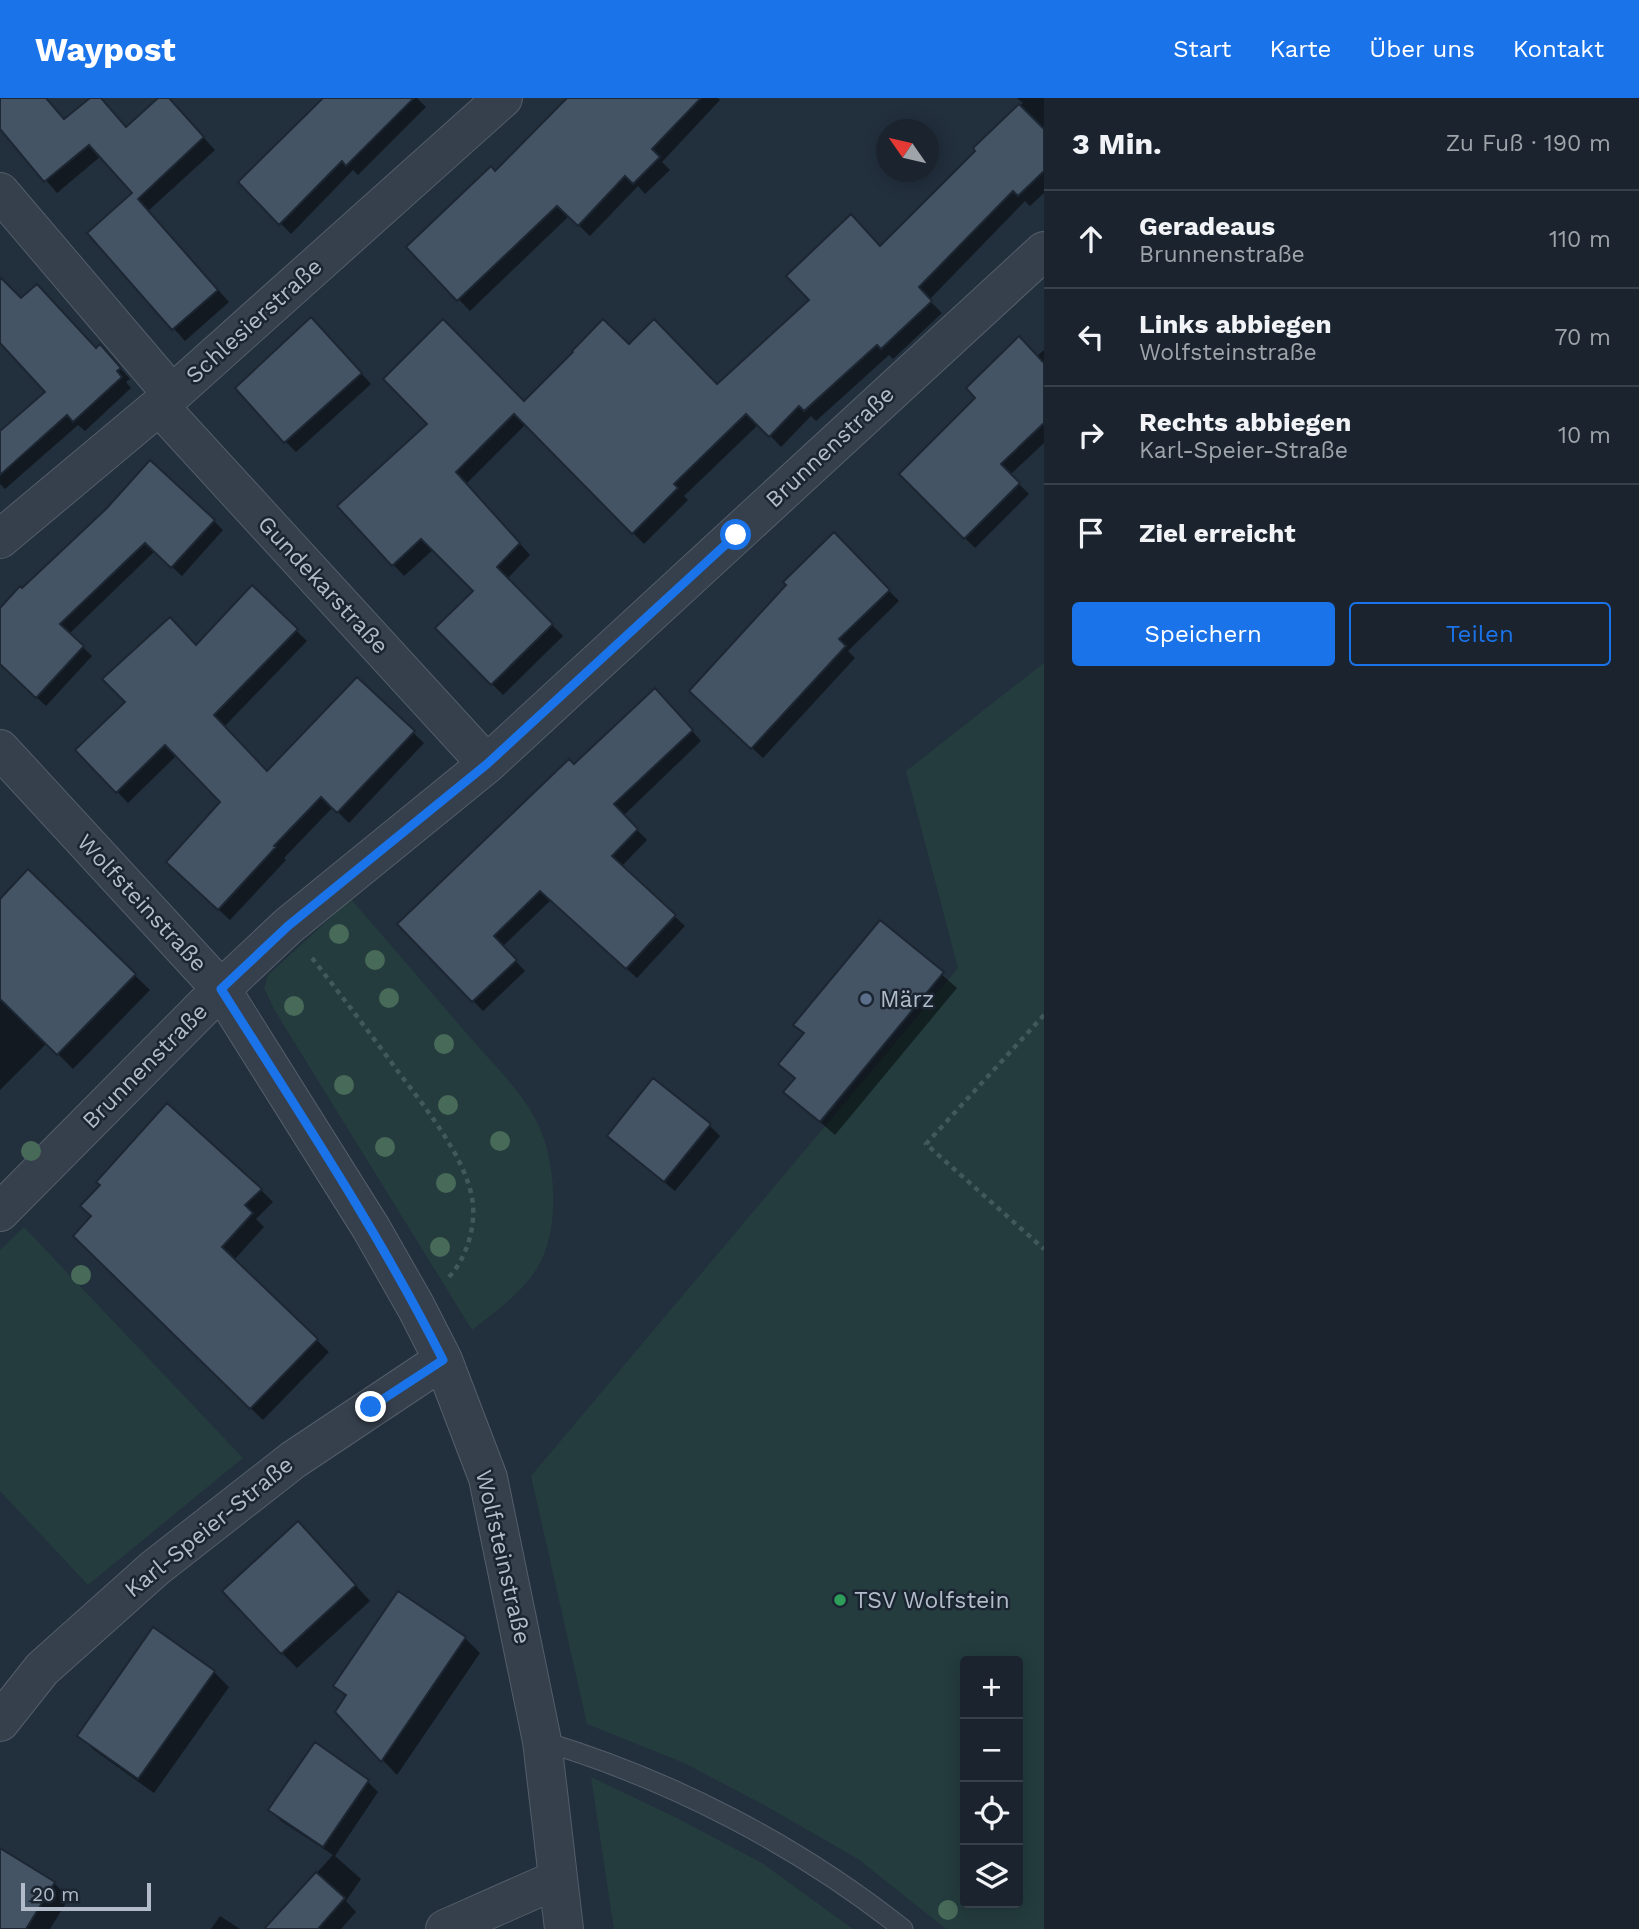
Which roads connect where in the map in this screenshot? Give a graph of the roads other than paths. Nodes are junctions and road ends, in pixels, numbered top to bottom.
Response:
1 (503, 98) edge
2 (0, 192) edge
3 (1044, 251) edge
4 (165, 400) junction
5 (0, 539) edge
6 (0, 749) edge
7 (487, 764) junction
8 (221, 989) junction
9 (0, 1212) edge
10 (443, 1360) junction
11 (0, 1722) edge
12 (542, 1741) junction
13 (558, 1879) junction
14 (445, 1929) edge
15 (564, 1929) edge
16 (903, 1929) edge

1 - 4 street, Schlesierstraße
2 - 4 street, Gundekarstraße
3 - 7 street, Brunnenstraße
4 - 5 street, Schlesierstraße
4 - 7 street, Gundekarstraße
6 - 8 street, Wolfsteinstraße
7 - 8 street, Brunnenstraße
8 - 9 street, Brunnenstraße
8 - 10 street, Wolfsteinstraße
10 - 11 street, Karl-Speier-Straße
10 - 12 street, Wolfsteinstraße
12 - 13 street, Wolfsteinstraße
12 - 16 lane
13 - 14 street
13 - 15 street, Wolfsteinstraße

